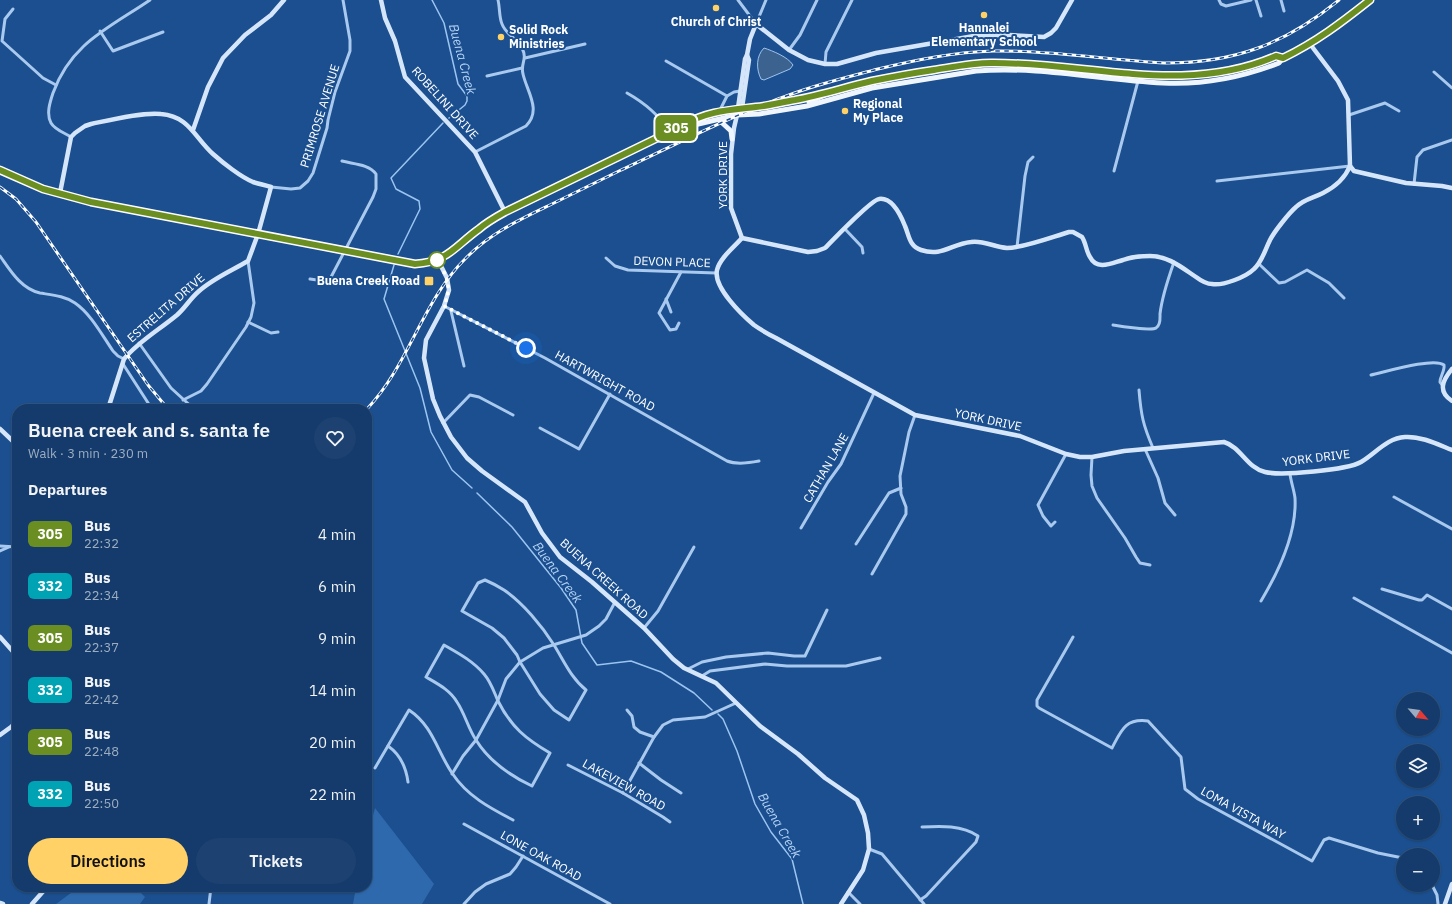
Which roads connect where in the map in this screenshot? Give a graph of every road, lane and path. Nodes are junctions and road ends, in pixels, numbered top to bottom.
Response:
1 (150, 0) edge
2 (284, 0) edge
3 (343, 0) edge
4 (498, 0) edge
5 (738, 0) edge
6 (766, 0) edge
7 (817, 0) edge
8 (852, 0) edge
9 (1072, 0) edge
10 (1219, 0) edge
11 (1251, 0) edge
12 (1256, 0) edge
13 (1281, 0) edge
14 (1370, 0) edge
15 (381, 1) edge
16 (1235, 2) edge
17 (14, 9) dead end
18 (1284, 11) dead end
19 (1261, 16) dead end
20 (756, 24) junction
21 (100, 31) junction
22 (163, 32) dead end
23 (585, 44) dead end
24 (1310, 44) junction
25 (789, 50) junction
26 (748, 55) junction
27 (525, 58) junction
28 (1283, 58) junction
29 (666, 61) dead end
30 (825, 64) junction
31 (522, 68) junction
32 (1434, 72) dead end
33 (487, 76) dead end
34 (1138, 81) junction
35 (56, 85) junction
36 (1452, 88) edge
37 (740, 91) junction
38 (830, 92) junction
39 (627, 93) dead end
40 (727, 96) junction
41 (740, 108) junction
42 (1399, 111) dead end
43 (719, 112) junction
44 (737, 115) junction
45 (1349, 115) junction
46 (719, 120) junction
47 (684, 125) junction
48 (193, 130) junction
49 (670, 131) junction
50 (71, 137) junction
51 (732, 138) junction
52 (1452, 140) edge
53 (475, 152) junction
54 (1033, 157) dead end
55 (342, 161) dead end
56 (1350, 166) junction
57 (0, 170) edge
58 (1114, 170) dead end
59 (1217, 181) dead end
60 (1414, 184) junction
61 (271, 187) junction
62 (1452, 188) edge
63 (60, 194) junction
64 (505, 212) junction
65 (845, 229) junction
66 (258, 234) junction
67 (742, 238) junction
68 (1017, 247) junction
69 (345, 251) junction
70 (863, 253) dead end
71 (0, 256) edge
72 (606, 258) dead end
73 (438, 260) junction
74 (248, 261) junction
75 (1174, 262) junction
76 (1259, 264) junction
77 (681, 272) junction
78 (716, 273) junction
79 (310, 279) dead end
80 (1344, 298) dead end
81 (666, 299) junction
82 (444, 306) junction
83 (451, 311) junction
84 (671, 312) dead end
85 (248, 322) junction
86 (678, 323) dead end
87 (1112, 325) dead end
88 (278, 332) dead end
89 (139, 343) junction
90 (124, 362) junction
91 (464, 366) dead end
92 (1452, 369) edge
93 (1371, 375) dead end
94 (1443, 386) junction
95 (1139, 390) dead end
96 (874, 393) junction
97 (610, 394) junction
98 (183, 400) junction
99 (1452, 400) edge
100 (110, 404) edge
101 (149, 404) edge
102 (188, 404) edge
103 (513, 415) dead end
104 (914, 415) junction
105 (443, 423) junction
106 (540, 428) dead end
107 (0, 429) edge
108 (12, 440) edge
109 (1153, 448) junction
110 (1145, 449) junction
111 (1452, 450) edge
112 (1066, 454) junction
113 (1092, 457) junction
114 (759, 461) dead end
115 (1290, 474) junction
116 (901, 488) junction
117 (1394, 497) dead end
118 (1175, 515) dead end
119 (1055, 522) dead end
120 (801, 528) dead end
121 (1452, 529) edge
122 (856, 544) dead end
123 (0, 546) edge
124 (10, 547) joint
125 (694, 547) dead end
126 (0, 551) edge
127 (1150, 565) dead end
128 (872, 574) dead end
129 (1382, 589) dead end
130 (1354, 598) dead end
131 (1261, 600) dead end
132 (615, 602) junction
133 (1452, 609) edge
134 (827, 610) dead end
135 (644, 628) junction
136 (0, 637) edge
137 (1073, 637) dead end
138 (553, 644) junction
139 (12, 650) edge
140 (1452, 653) edge
141 (880, 658) dead end
142 (520, 662) junction
143 (688, 670) junction
144 (702, 676) junction
145 (498, 700) junction
146 (736, 704) junction
147 (627, 710) dead end
148 (12, 726) edge
149 (0, 735) edge
150 (654, 737) junction
151 (476, 740) junction
152 (388, 746) junction
153 (639, 763) junction
154 (568, 765) dead end
155 (375, 768) dead end
156 (452, 774) junction
157 (408, 782) dead end
158 (623, 793) junction
159 (681, 793) dead end
160 (513, 820) dead end
161 (670, 822) dead end
162 (464, 824) dead end
163 (922, 827) dead end
164 (870, 849) junction
165 (522, 856) junction
166 (1396, 857) edge
167 (1452, 884) edge
168 (43, 892) edge
169 (210, 892) edge
170 (848, 892) junction
171 (1436, 892) edge
172 (920, 900) junction
173 (0, 903) edge
174 (3, 904) edge
175 (32, 904) edge
176 (209, 904) edge
177 (464, 904) edge
178 (610, 904) edge
179 (841, 904) edge
180 (860, 904) edge
181 (924, 904) edge
182 (1438, 904) edge
183 (1445, 904) edge

1 - 21 street
2 - 48 street
3 - 61 street, PRIMROSE AVENUE
4 - 27 street
5 - 20 street
6 - 20 street
7 - 25 street
8 - 30 street
9 - 30 street
10 - 16 street
11 - 16 street
12 - 19 street
13 - 18 street
14 - 24 main road
15 - 53 street, ROBELINI DRIVE
17 - 35 street
20 - 25 street
20 - 26 street
21 - 22 street
21 - 35 street
23 - 27 street
24 - 28 main road
24 - 45 street
25 - 30 street
26 - 37 street
26 - 41 street
27 - 31 street
28 - 34 main road
28 - 38 main road
29 - 40 street
31 - 33 street
31 - 53 street
32 - 36 street
34 - 44 main road
34 - 58 street
35 - 50 street
37 - 40 street
37 - 41 street
38 - 41 main road
38 - 44 main road
39 - 49 street
40 - 43 street
41 - 43 main road
41 - 44 street, YORK DRIVE
42 - 45 street
43 - 47 main road
44 - 46 main road
44 - 51 street, YORK DRIVE
45 - 56 street
46 - 47 main road
46 - 51 main road
47 - 49 main road
48 - 50 street, PRIMROSE AVENUE
48 - 61 street, PRIMROSE AVENUE
49 - 64 main road
50 - 63 street
51 - 67 street, YORK DRIVE
52 - 60 street
53 - 64 street, ROBELINI DRIVE
54 - 68 street
55 - 69 street
56 - 59 street
56 - 60 street
56 - 76 street
57 - 63 main road
60 - 62 street
61 - 66 street
63 - 66 main road
64 - 73 main road
65 - 67 street
65 - 68 street
65 - 70 street
66 - 69 main road
66 - 74 street
67 - 78 street
68 - 75 street
69 - 73 main road
69 - 79 street
71 - 90 street
72 - 77 street, DEVON PLACE
73 - 82 street, BUENA CREEK ROAD
74 - 85 street
74 - 89 street, ESTRELITA DRIVE
75 - 76 street
75 - 87 street
76 - 80 street
77 - 78 street, DEVON PLACE
77 - 81 street
78 - 96 street, YORK DRIVE
81 - 84 street
81 - 86 street
82 - 83 street, HARTWRIGHT ROAD
82 - 105 street, BUENA CREEK ROAD
83 - 91 street
83 - 97 street, HARTWRIGHT ROAD
85 - 88 street
85 - 98 street
89 - 90 street, ESTRELITA DRIVE
89 - 98 street
90 - 100 street, ESTRELITA DRIVE
90 - 101 street
92 - 94 street
93 - 94 street
94 - 99 street
95 - 109 street
96 - 104 street, YORK DRIVE
96 - 120 street, CATHAN LANE
97 - 106 street
97 - 114 street, HARTWRIGHT ROAD
98 - 102 street
103 - 105 street
104 - 112 street, YORK DRIVE
104 - 116 street
105 - 132 street, BUENA CREEK ROAD
107 - 108 street
109 - 110 street, YORK DRIVE
109 - 115 street, YORK DRIVE
110 - 113 street, YORK DRIVE
110 - 118 street
111 - 115 street, YORK DRIVE
112 - 113 street, YORK DRIVE
112 - 119 street
113 - 127 street
115 - 131 street
116 - 122 street
116 - 128 street
117 - 121 street
123 - 124 street
124 - 126 street
125 - 135 street
129 - 133 street
130 - 140 street
132 - 135 street, BUENA CREEK ROAD
132 - 138 street
134 - 143 street
135 - 143 street, BUENA CREEK ROAD
136 - 139 street
137 - 166 street, LOMA VISTA WAY
138 - 142 street
138 - 142 street
138 - 142 street
141 - 144 street
142 - 145 street
143 - 144 street, BUENA CREEK ROAD
144 - 146 street, BUENA CREEK ROAD
145 - 151 street
145 - 151 street
145 - 151 street
146 - 150 street
146 - 164 street, BUENA CREEK ROAD
147 - 150 street
148 - 149 street
150 - 153 street
151 - 156 street
152 - 155 street
152 - 156 street
152 - 157 street
153 - 158 street
153 - 159 street
154 - 158 street, LAKEVIEW ROAD
156 - 160 street
158 - 161 street, LAKEVIEW ROAD
162 - 165 street, LONE OAK ROAD
163 - 172 street
164 - 170 street, BUENA CREEK ROAD
164 - 172 street
165 - 177 street
165 - 178 street, LONE OAK ROAD
167 - 183 street
168 - 175 street
169 - 176 street
170 - 179 street, BUENA CREEK ROAD
170 - 180 street
171 - 182 street
172 - 181 street
173 - 174 street

